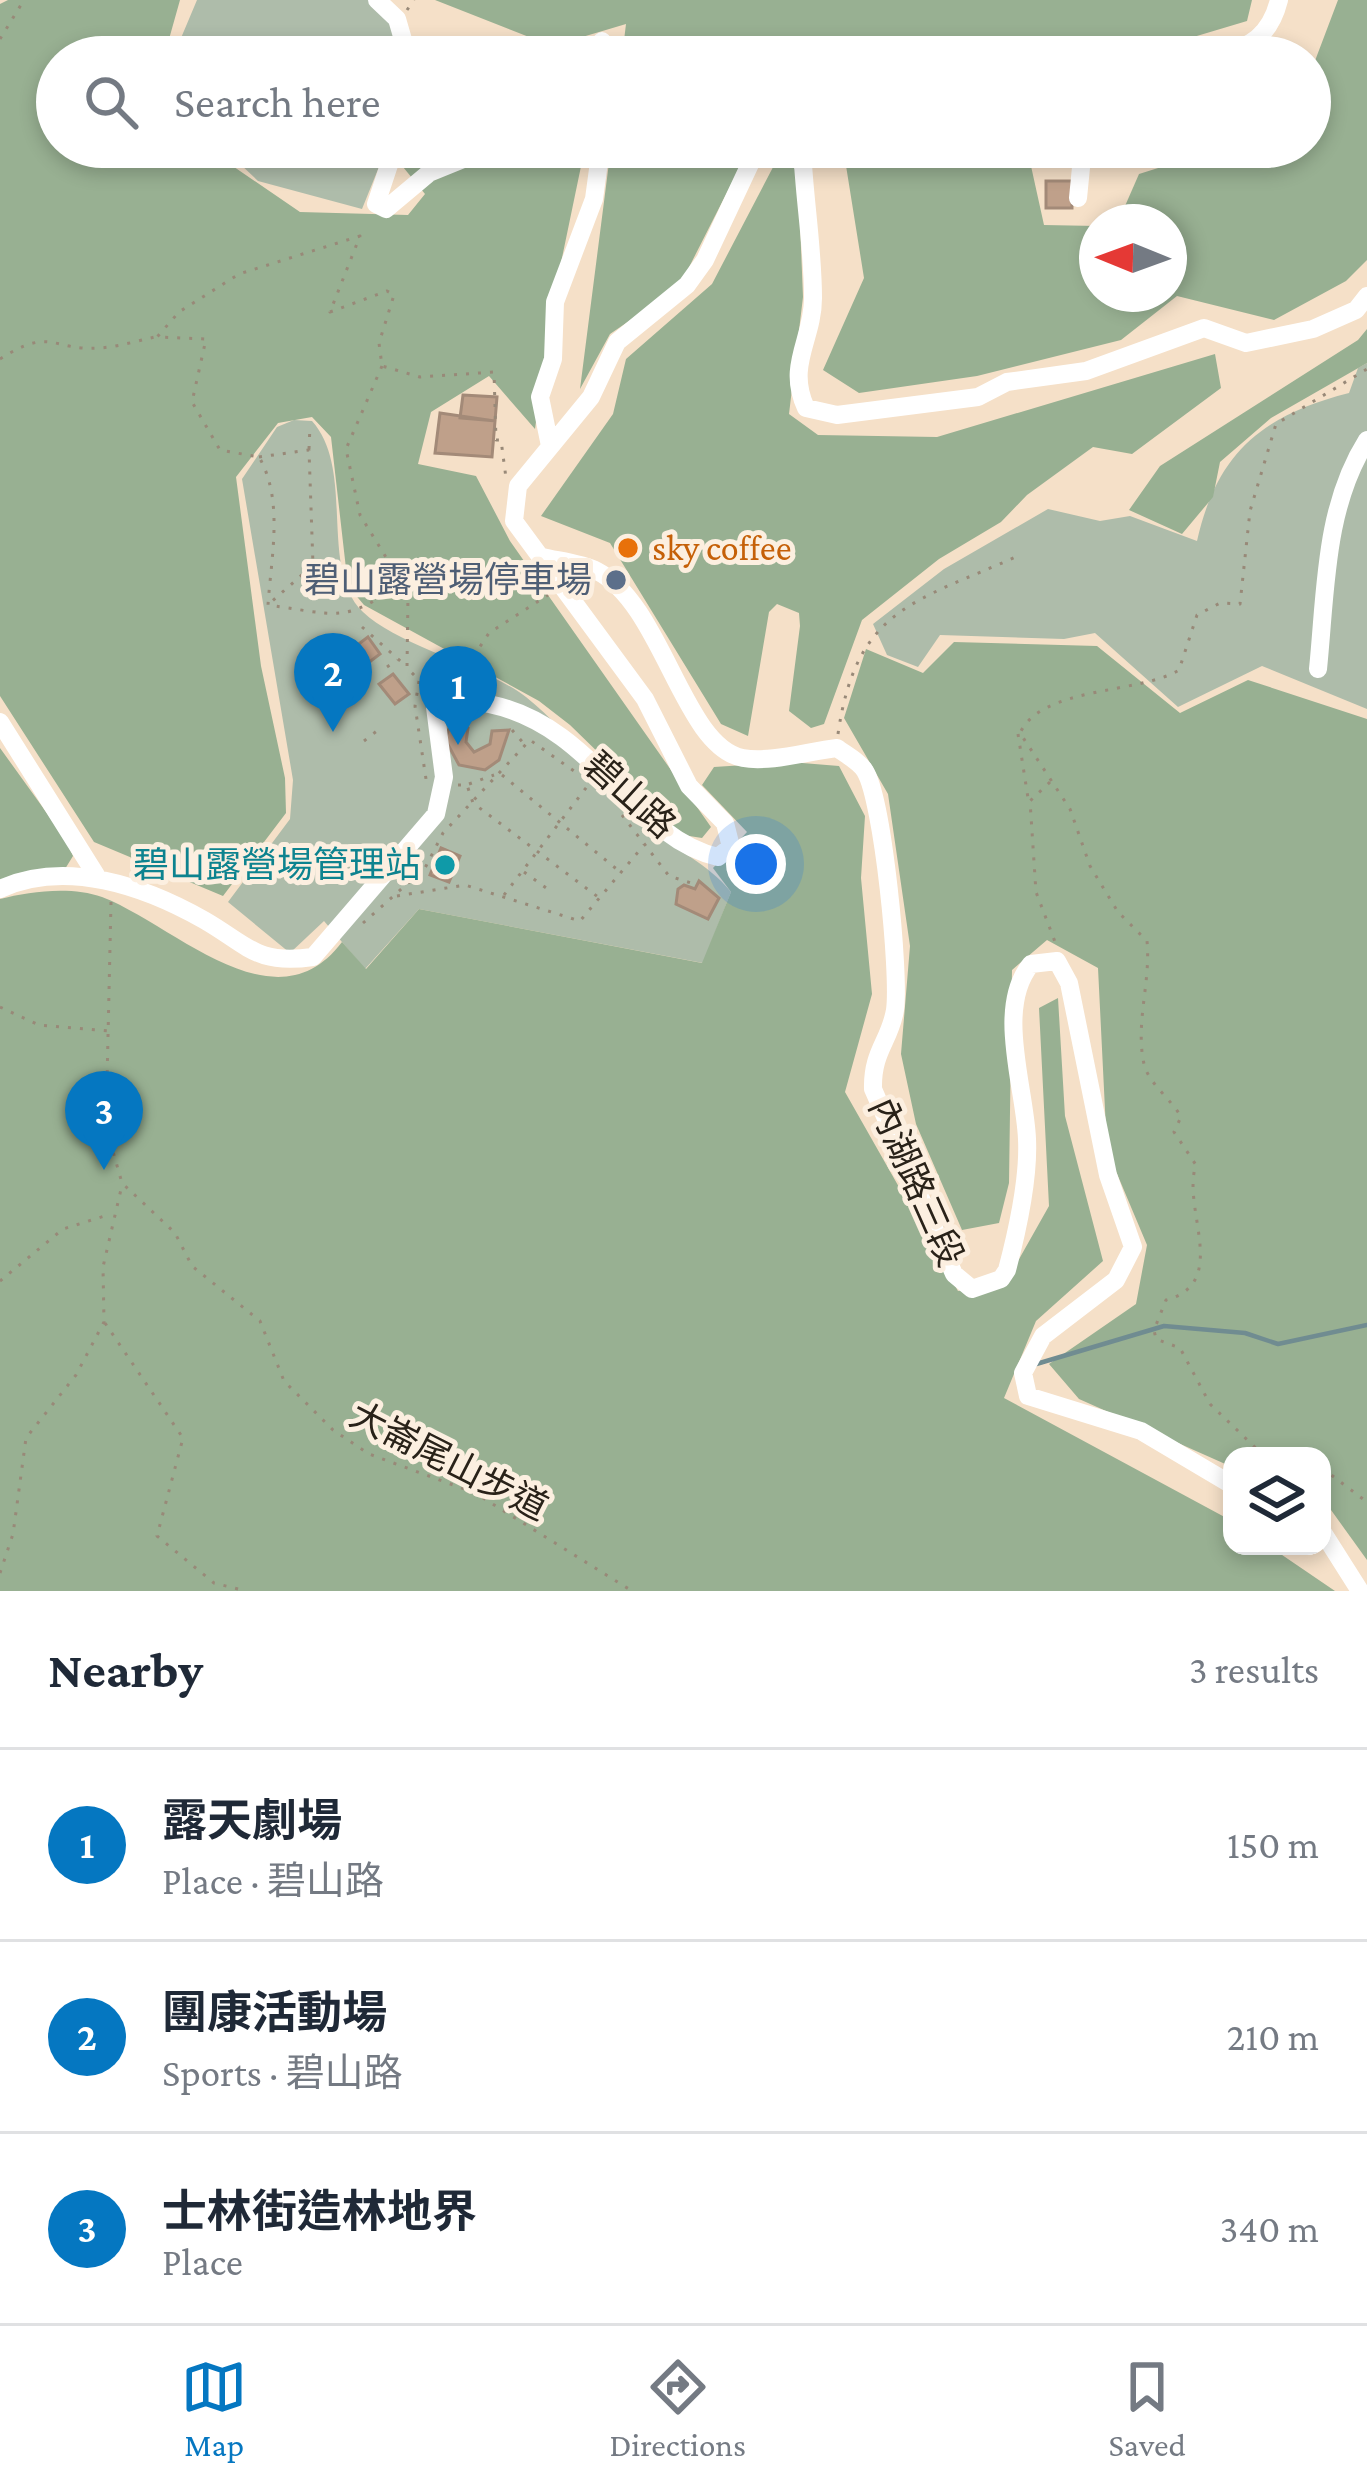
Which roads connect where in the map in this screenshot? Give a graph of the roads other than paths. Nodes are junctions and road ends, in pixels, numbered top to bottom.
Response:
1 (377, 0) edge
2 (1279, 0) edge
3 (402, 36) edge
4 (1262, 36) edge
5 (386, 168) edge
6 (442, 168) edge
7 (599, 168) edge
8 (749, 168) edge
9 (803, 168) edge
10 (1081, 168) edge
11 (1078, 197) dead end
12 (1367, 296) edge
13 (1367, 440) edge
14 (550, 446) junction
15 (542, 556) junction
16 (1318, 669) dead end
17 (0, 722) edge
18 (104, 879) junction
19 (0, 889) edge
20 (1223, 1480) edge
21 (1331, 1545) edge
22 (1360, 1591) edge

1 - 3 street
2 - 4 street
5 - 6 street
7 - 14 street
8 - 14 street
9 - 12 street
10 - 11 street
13 - 16 street
14 - 15 street, 碧山路
15 - 18 street, 碧山路
15 - 20 street, 內湖路三段
17 - 18 street
18 - 19 street
21 - 22 street

